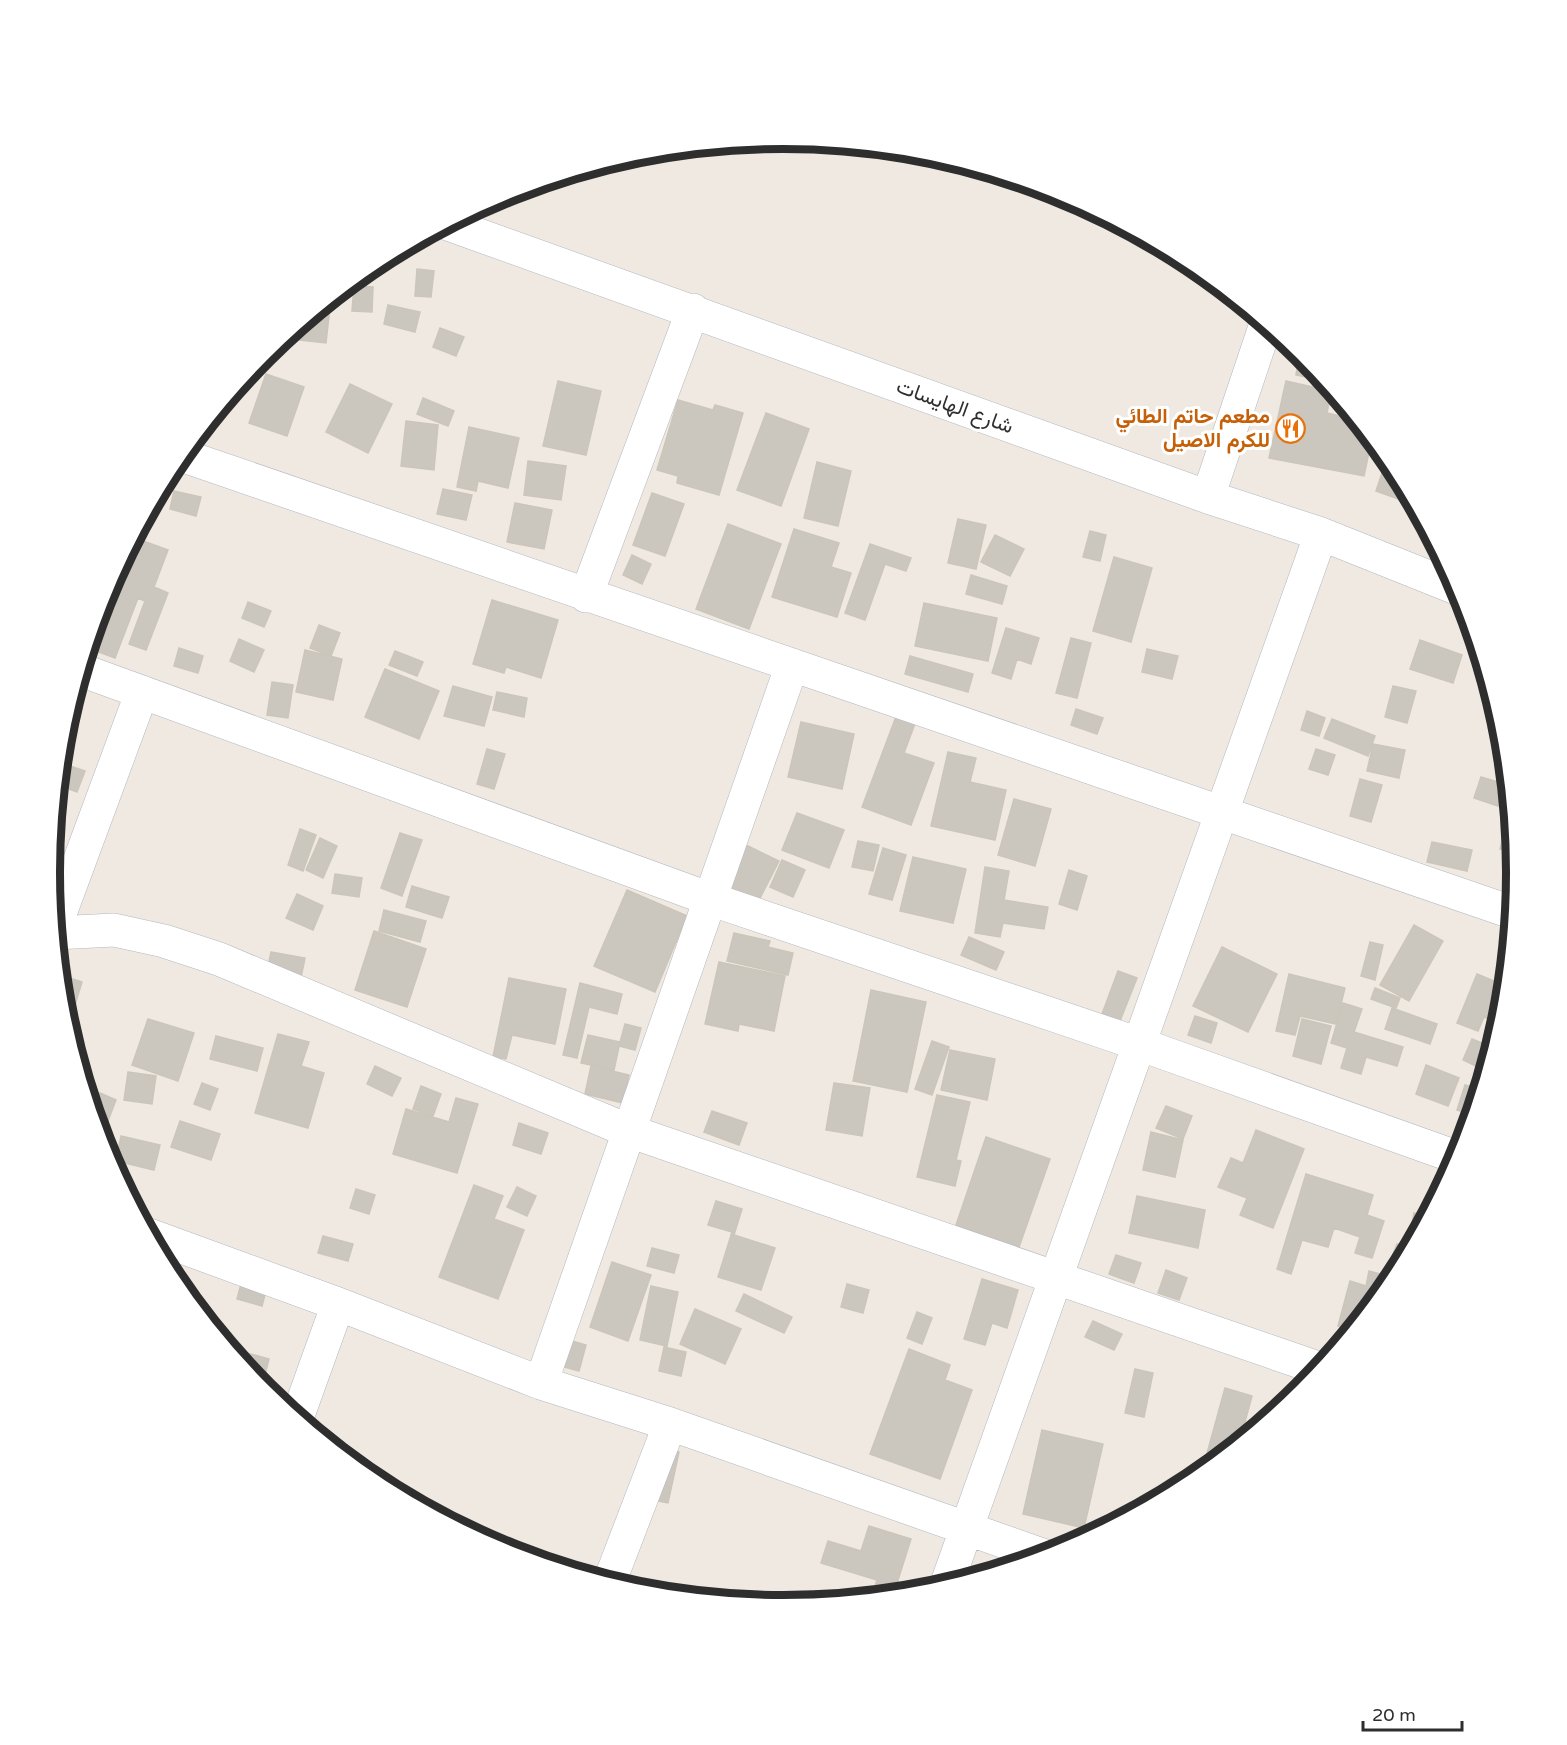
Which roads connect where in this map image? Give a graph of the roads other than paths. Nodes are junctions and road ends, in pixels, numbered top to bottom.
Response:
1 (458, 227) edge
2 (693, 310) junction
3 (1264, 331) edge
4 (191, 458) edge
5 (1208, 498) junction
6 (1321, 534) junction
7 (1447, 584) edge
8 (586, 596) junction
9 (792, 664) junction
10 (89, 673) edge
11 (142, 692) junction
12 (1222, 811) junction
13 (710, 899) junction
14 (62, 909) edge
15 (1505, 910) edge
16 (63, 933) edge
17 (1139, 1044) junction
18 (629, 1131) junction
19 (1449, 1155) edge
20 (160, 1239) edge
21 (1056, 1276) junction
22 (338, 1304) junction
23 (1312, 1366) edge
24 (541, 1383) junction
25 (300, 1410) edge
26 (670, 1425) junction
27 (967, 1530) junction
28 (1032, 1552) edge
29 (612, 1575) edge
30 (950, 1576) edge

1 - 2 street, شارع الهايسات
2 - 5 street, شارع الهايسات
2 - 8 street
3 - 5 street
4 - 8 street
5 - 6 street, شارع الهايسات
6 - 7 street, شارع الهايسات
6 - 12 street
8 - 9 street
9 - 12 street
9 - 13 street
10 - 11 street
11 - 13 street
11 - 14 street
12 - 15 street
12 - 17 street
13 - 17 street
13 - 18 street
16 - 18 street
17 - 19 street
17 - 21 street
18 - 21 street
18 - 24 street
20 - 22 street
21 - 23 street
21 - 27 street
22 - 24 street
22 - 25 street
24 - 26 street
26 - 27 street
26 - 29 street
27 - 28 street
27 - 30 street

